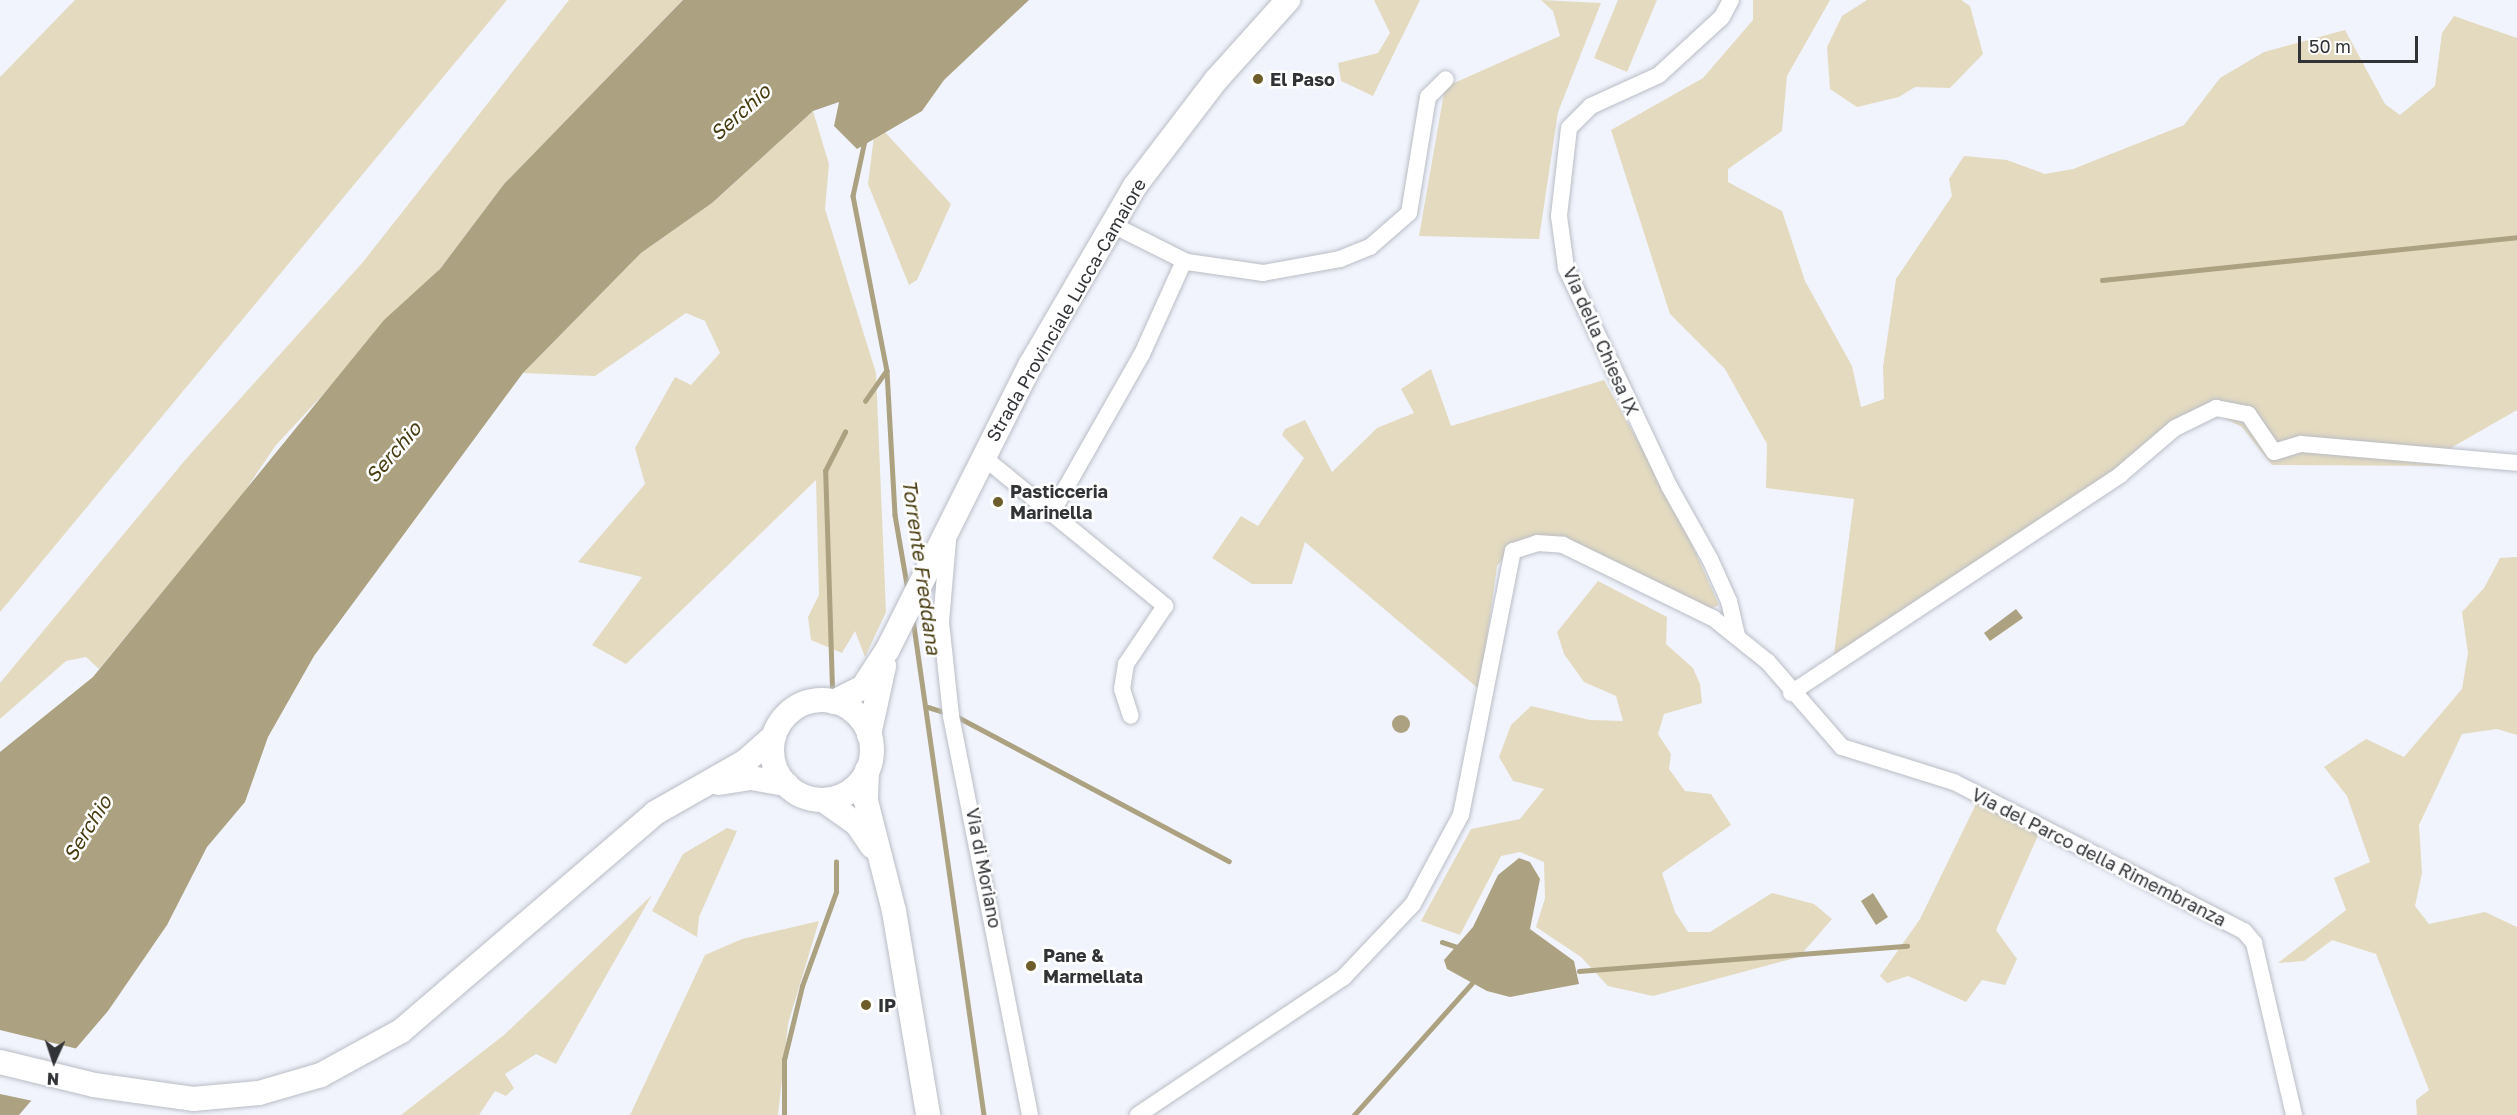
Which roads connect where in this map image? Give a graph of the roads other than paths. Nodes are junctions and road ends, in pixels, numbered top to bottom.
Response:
1 (1288, 0) edge
2 (1731, 0) edge
3 (1446, 79) dead end
4 (1111, 224) junction
5 (1184, 261) junction
6 (982, 456) junction
7 (2517, 463) edge
8 (1051, 514) junction
9 (925, 584) junction
10 (1737, 635) junction
11 (888, 649) junction
12 (1791, 693) junction
13 (834, 702) junction
14 (1131, 716) dead end
15 (774, 735) junction
16 (869, 735) junction
17 (867, 770) junction
18 (786, 784) junction
19 (708, 785) junction
20 (823, 800) junction
21 (879, 855) junction
22 (0, 1062) edge
23 (928, 1115) edge
24 (1030, 1115) edge
25 (1138, 1115) edge
26 (2294, 1115) edge

1 - 4 main road, Strada Provinciale Lucca-Camaiore
2 - 10 street, Via della Chiesa IX
3 - 5 street
4 - 5 street
4 - 6 main road, Strada Provinciale Lucca-Camaiore
5 - 8 street
6 - 8 street
6 - 9 main road, Strada Provinciale Lucca-Camaiore
7 - 12 street
8 - 14 street
9 - 11 main road, Strada Provinciale Lucca-Camaiore
9 - 24 street, Via di Moriano
10 - 12 street, Via del Parco della Rimembranza
10 - 25 street, Via del Parco della Rimembranza
11 - 13 main road, Strada Provinciale Lucca-Camaiore
11 - 16 main road, Strada Provinciale Lucca-Camaiore
12 - 26 street, Via del Parco della Rimembranza
13 - 15 main road
13 - 16 main road
15 - 18 main road
15 - 19 main road
16 - 17 main road
17 - 20 main road
17 - 21 main road
18 - 19 main road
18 - 20 main road
19 - 22 main road
20 - 21 main road
21 - 23 main road

